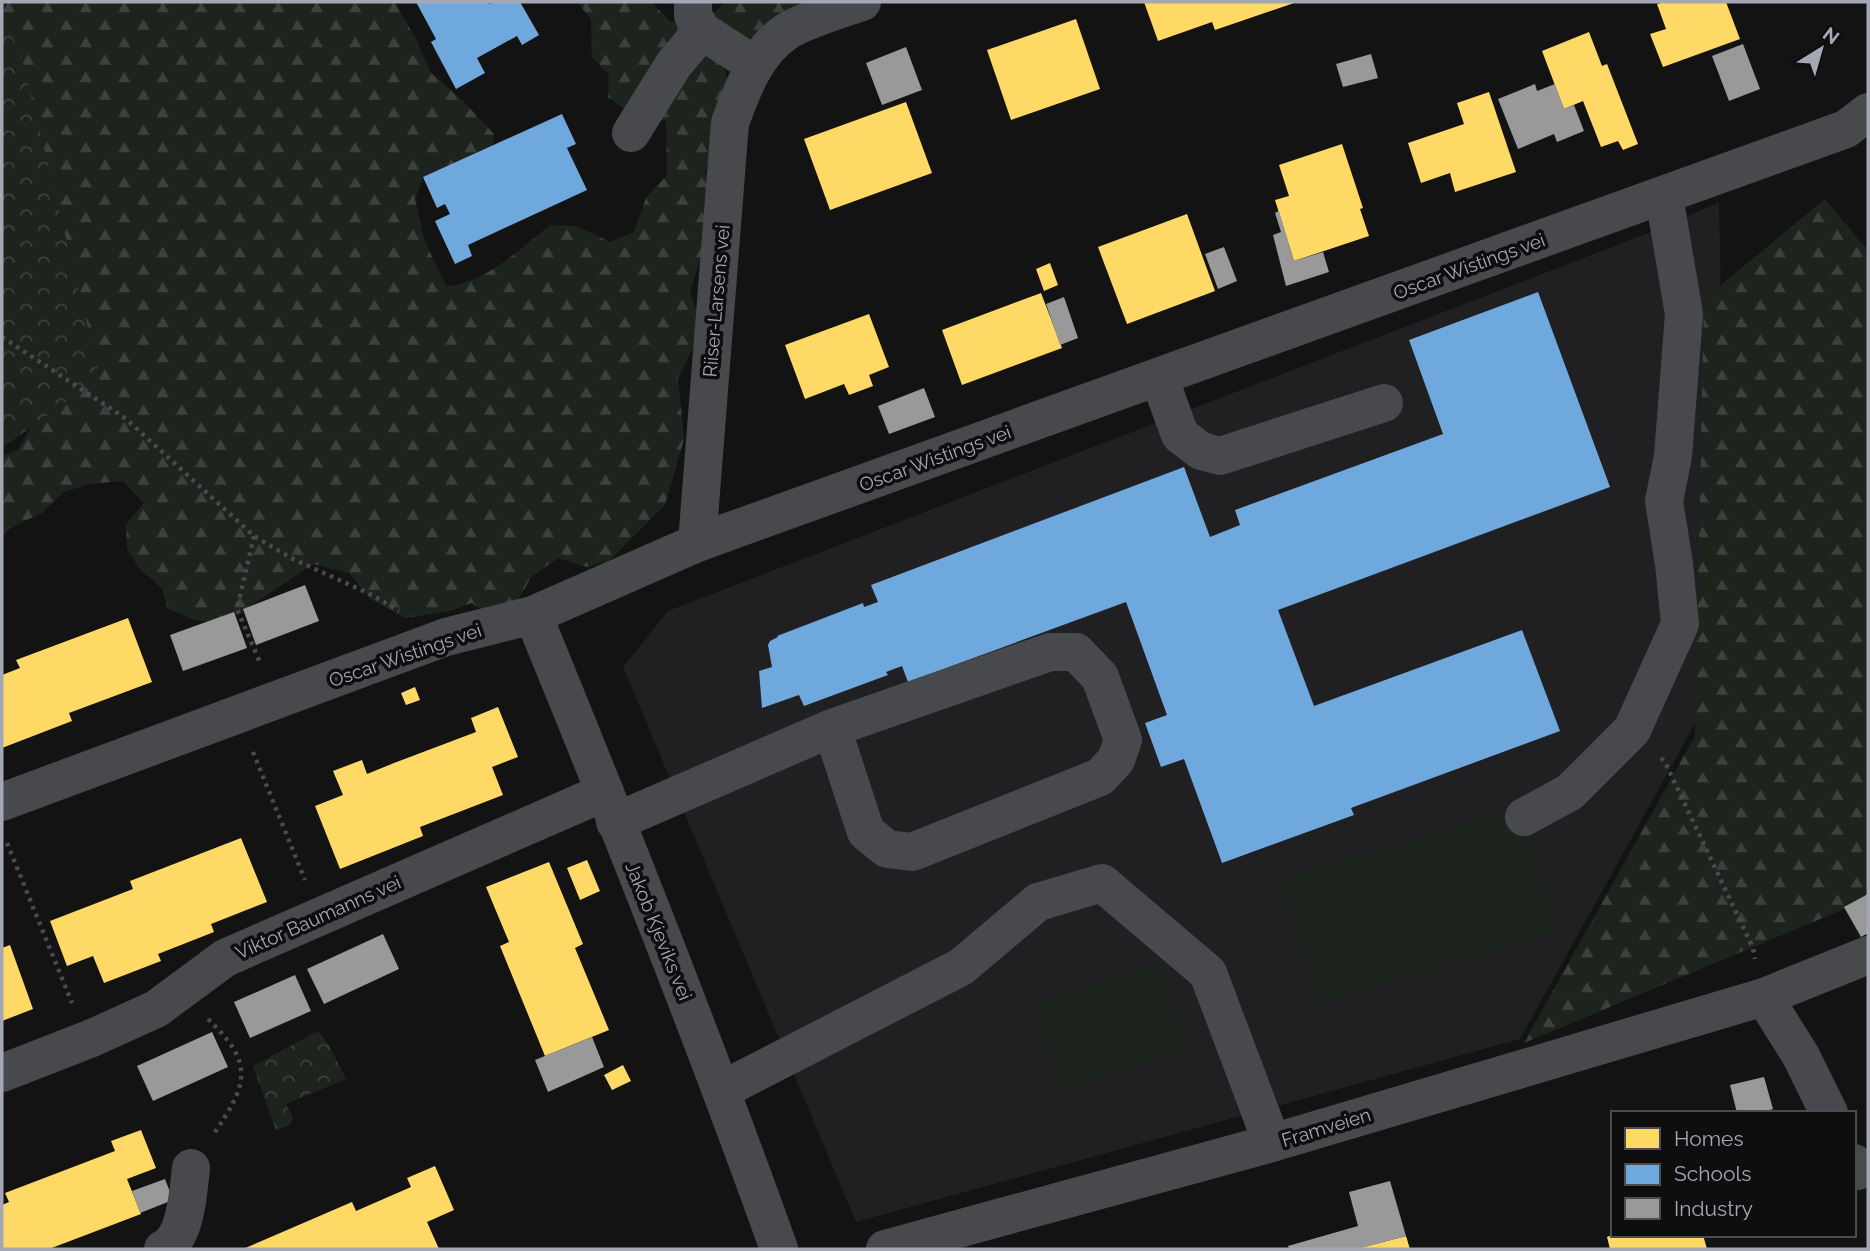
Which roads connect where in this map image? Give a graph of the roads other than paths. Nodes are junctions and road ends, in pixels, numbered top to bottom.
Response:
1 (862, 2) edge
2 (697, 16) edge
3 (755, 65) junction
4 (1868, 112) edge
5 (631, 133) dead end
6 (1664, 196) junction
7 (1159, 377) junction
8 (1384, 403) dead end
9 (697, 543) junction
10 (533, 615) junction
11 (832, 728) junction
12 (2, 802) edge
13 (610, 807) junction
14 (1524, 817) dead end
15 (1868, 955) edge
16 (1765, 997) junction
17 (2, 1073) edge
18 (722, 1090) junction
19 (1828, 1111) edge
20 (1272, 1143) junction
21 (191, 1168) road end
22 (163, 1249) edge
23 (779, 1249) edge
24 (885, 1249) edge

1 - 3 street, Riiser-Larsens vei
2 - 3 street
2 - 5 street
3 - 9 street, Riiser-Larsens vei
4 - 6 street, Oscar Wistings vei
6 - 7 street, Oscar Wistings vei
6 - 14 street
7 - 8 street
7 - 9 street, Oscar Wistings vei
9 - 10 street, Oscar Wistings vei
10 - 12 street, Oscar Wistings vei
10 - 13 street, Jakob Kjeviks vei
11 - 11 street, Viktor Baumanns vei
11 - 13 street, Viktor Baumanns vei
13 - 17 street, Viktor Baumanns vei
13 - 18 street, Jakob Kjeviks vei
15 - 16 street, Framveien
16 - 19 street
16 - 20 street, Framveien
18 - 20 street
18 - 23 street, Jakob Kjeviks vei
20 - 24 street, Framveien
21 - 22 street

